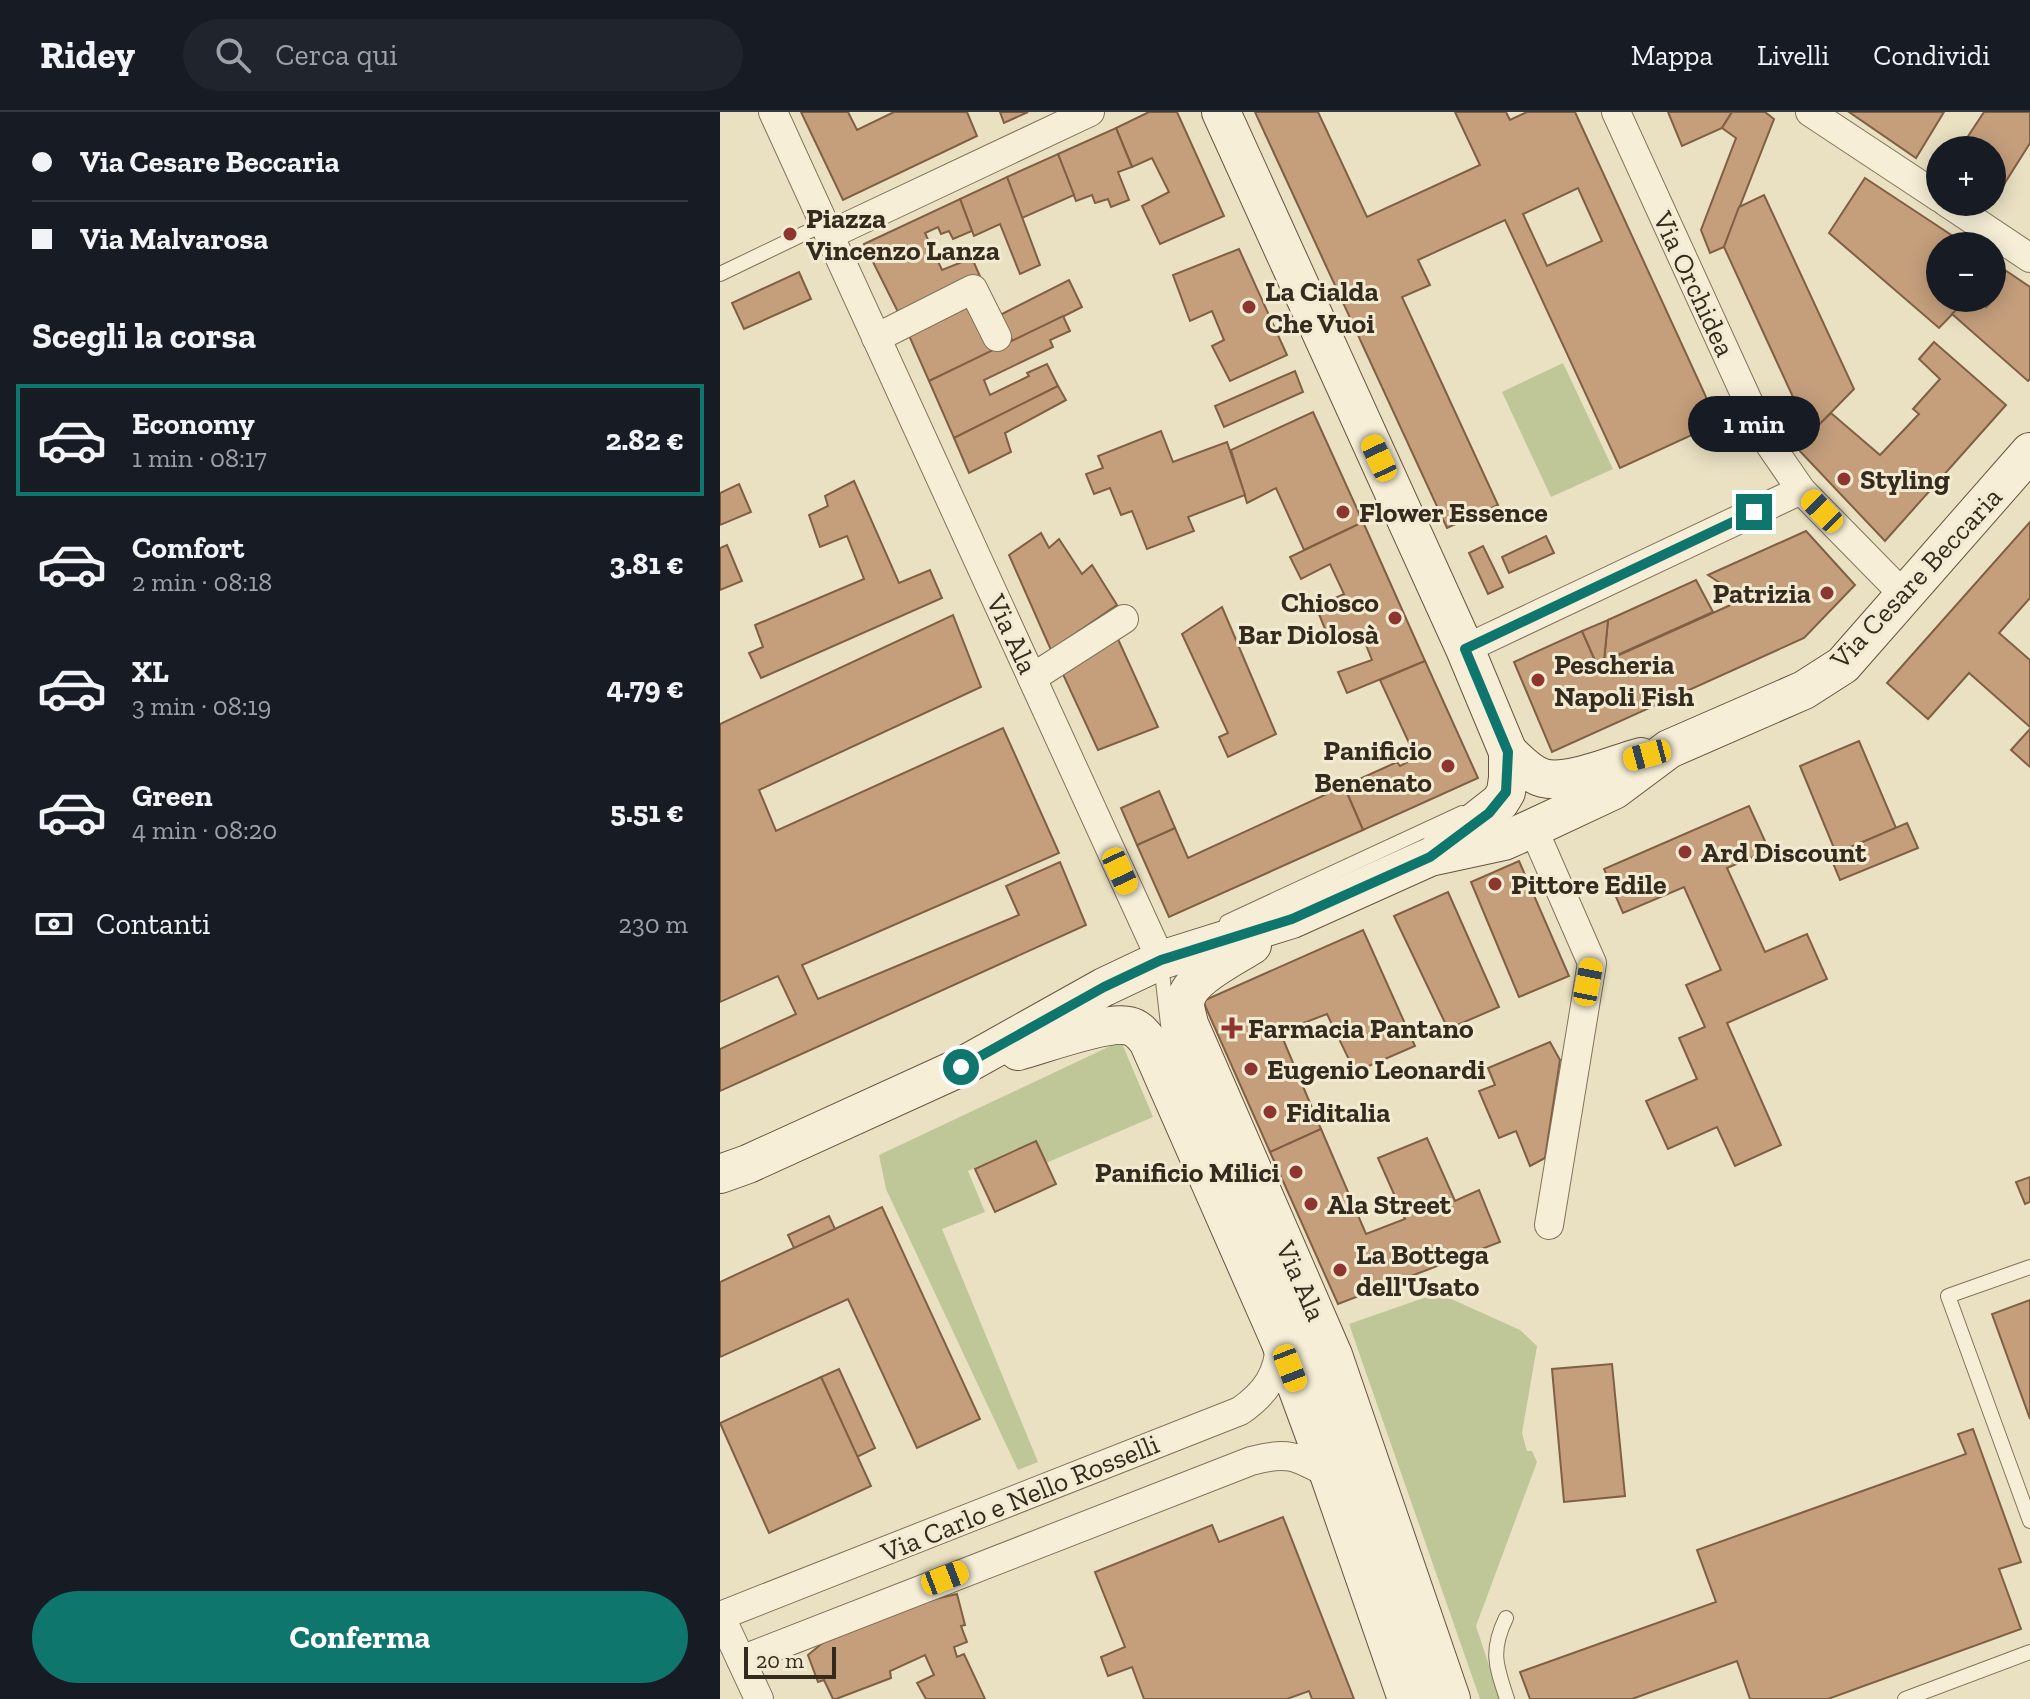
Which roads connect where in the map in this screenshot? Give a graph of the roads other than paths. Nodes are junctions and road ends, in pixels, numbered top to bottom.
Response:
1 (773, 112) edge
2 (1090, 112) edge
3 (1221, 112) edge
4 (1616, 112) edge
5 (1810, 112) edge
6 (1926, 189) edge
7 (1967, 216) edge
8 (836, 228) junction
9 (2030, 258) edge
10 (720, 274) edge
11 (997, 337) dead end
12 (876, 338) junction
13 (2030, 452) edge
14 (1801, 490) junction
15 (1904, 595) junction
16 (1124, 619) dead end
17 (1465, 649) junction
18 (1032, 678) junction
19 (1669, 749) junction
20 (1508, 752) junction
21 (1543, 778) junction
22 (1506, 792) junction
23 (1533, 828) junction
24 (1430, 857) junction
25 (1292, 919) junction
26 (1161, 960) junction
27 (961, 1067) junction
28 (729, 1173) edge
29 (1549, 1225) dead end
30 (2030, 1267) edge
31 (1280, 1341) junction
32 (1329, 1474) junction
33 (2030, 1521) edge
34 (1506, 1618) dead end
35 (722, 1625) edge
36 (2030, 1652) edge
37 (741, 1660) junction
38 (759, 1699) edge
39 (1407, 1699) edge
40 (1429, 1699) edge
41 (1451, 1699) edge
42 (1507, 1699) edge
43 (1905, 1699) edge

1 - 8 street, Via Ala
2 - 8 street
3 - 17 main road
4 - 14 street, Via Orchidea
5 - 6 street
7 - 9 street
8 - 10 lane
8 - 12 street, Via Ala
11 - 12 street
12 - 18 street, Via Ala
13 - 15 main road, Via Cesare Beccaria
14 - 15 street, Via Orchidea
14 - 17 street
15 - 19 main road, Via Cesare Beccaria
16 - 18 street
17 - 20 main road
18 - 26 street, Via Ala
19 - 21 main road
19 - 23 main road, Via Cesare Beccaria
20 - 21 main road
20 - 22 main road
21 - 22 lane
22 - 24 main road
22 - 26 lane
23 - 24 main road, Via Cesare Beccaria
23 - 29 street
24 - 25 main road, Via Cesare Beccaria
25 - 26 main road, Via Cesare Beccaria
25 - 41 main road, Via Ala
26 - 27 main road, Via Cesare Beccaria
26 - 40 lane
27 - 28 main road, Via Cesare Beccaria
27 - 31 main road, Via Ala
30 - 33 lane
31 - 32 main road, Via Ala
31 - 35 street, Via Carlo e Nello Rosselli
32 - 37 street, Via Carlo e Nello Rosselli
32 - 39 main road, Via Ala
34 - 42 lane
35 - 37 street
36 - 43 lane
37 - 38 street

